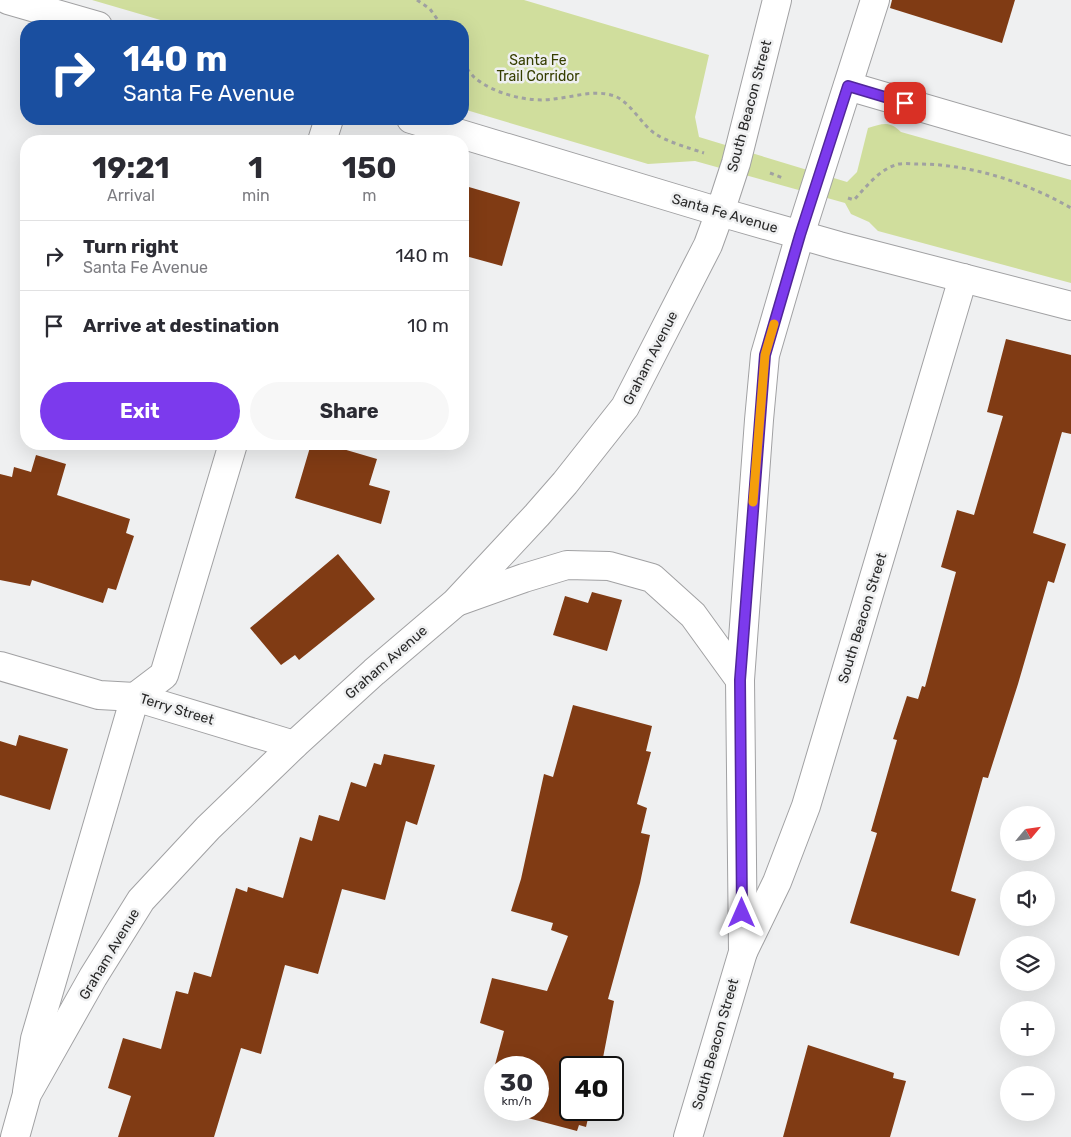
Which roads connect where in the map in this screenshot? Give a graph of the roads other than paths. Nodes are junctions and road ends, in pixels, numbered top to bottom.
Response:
1 (8, 0) edge
2 (777, 0) edge
3 (875, 0) edge
4 (77, 20) edge
5 (848, 86) junction
6 (431, 125) edge
7 (464, 135) edge
8 (469, 136) edge
9 (1071, 151) edge
10 (720, 212) junction
11 (800, 235) junction
12 (963, 278) junction
13 (1071, 306) edge
14 (231, 450) edge
15 (455, 603) junction
16 (0, 666) edge
17 (740, 680) junction
18 (135, 697) junction
19 (294, 745) junction
20 (743, 952) junction
21 (27, 1094) junction
22 (14, 1137) edge
23 (688, 1137) edge

1 - 4 street
2 - 10 street, South Beacon Street
3 - 5 street, South Beacon Street
5 - 9 street
5 - 11 street, South Beacon Street
6 - 7 street, Santa Fe Avenue
8 - 10 street, Santa Fe Avenue
10 - 11 street, Santa Fe Avenue
10 - 15 street, Graham Avenue
11 - 12 street, Santa Fe Avenue
11 - 17 street, South Beacon Street
12 - 13 street, Santa Fe Avenue
12 - 20 street, South Beacon Street
14 - 18 street
15 - 17 street
15 - 19 street, Graham Avenue
16 - 18 street, Terry Street
17 - 20 street, South Beacon Street
18 - 19 street, Terry Street
18 - 21 street, Graham Avenue
19 - 21 street, Graham Avenue
20 - 23 street, South Beacon Street
21 - 22 street, Graham Avenue

